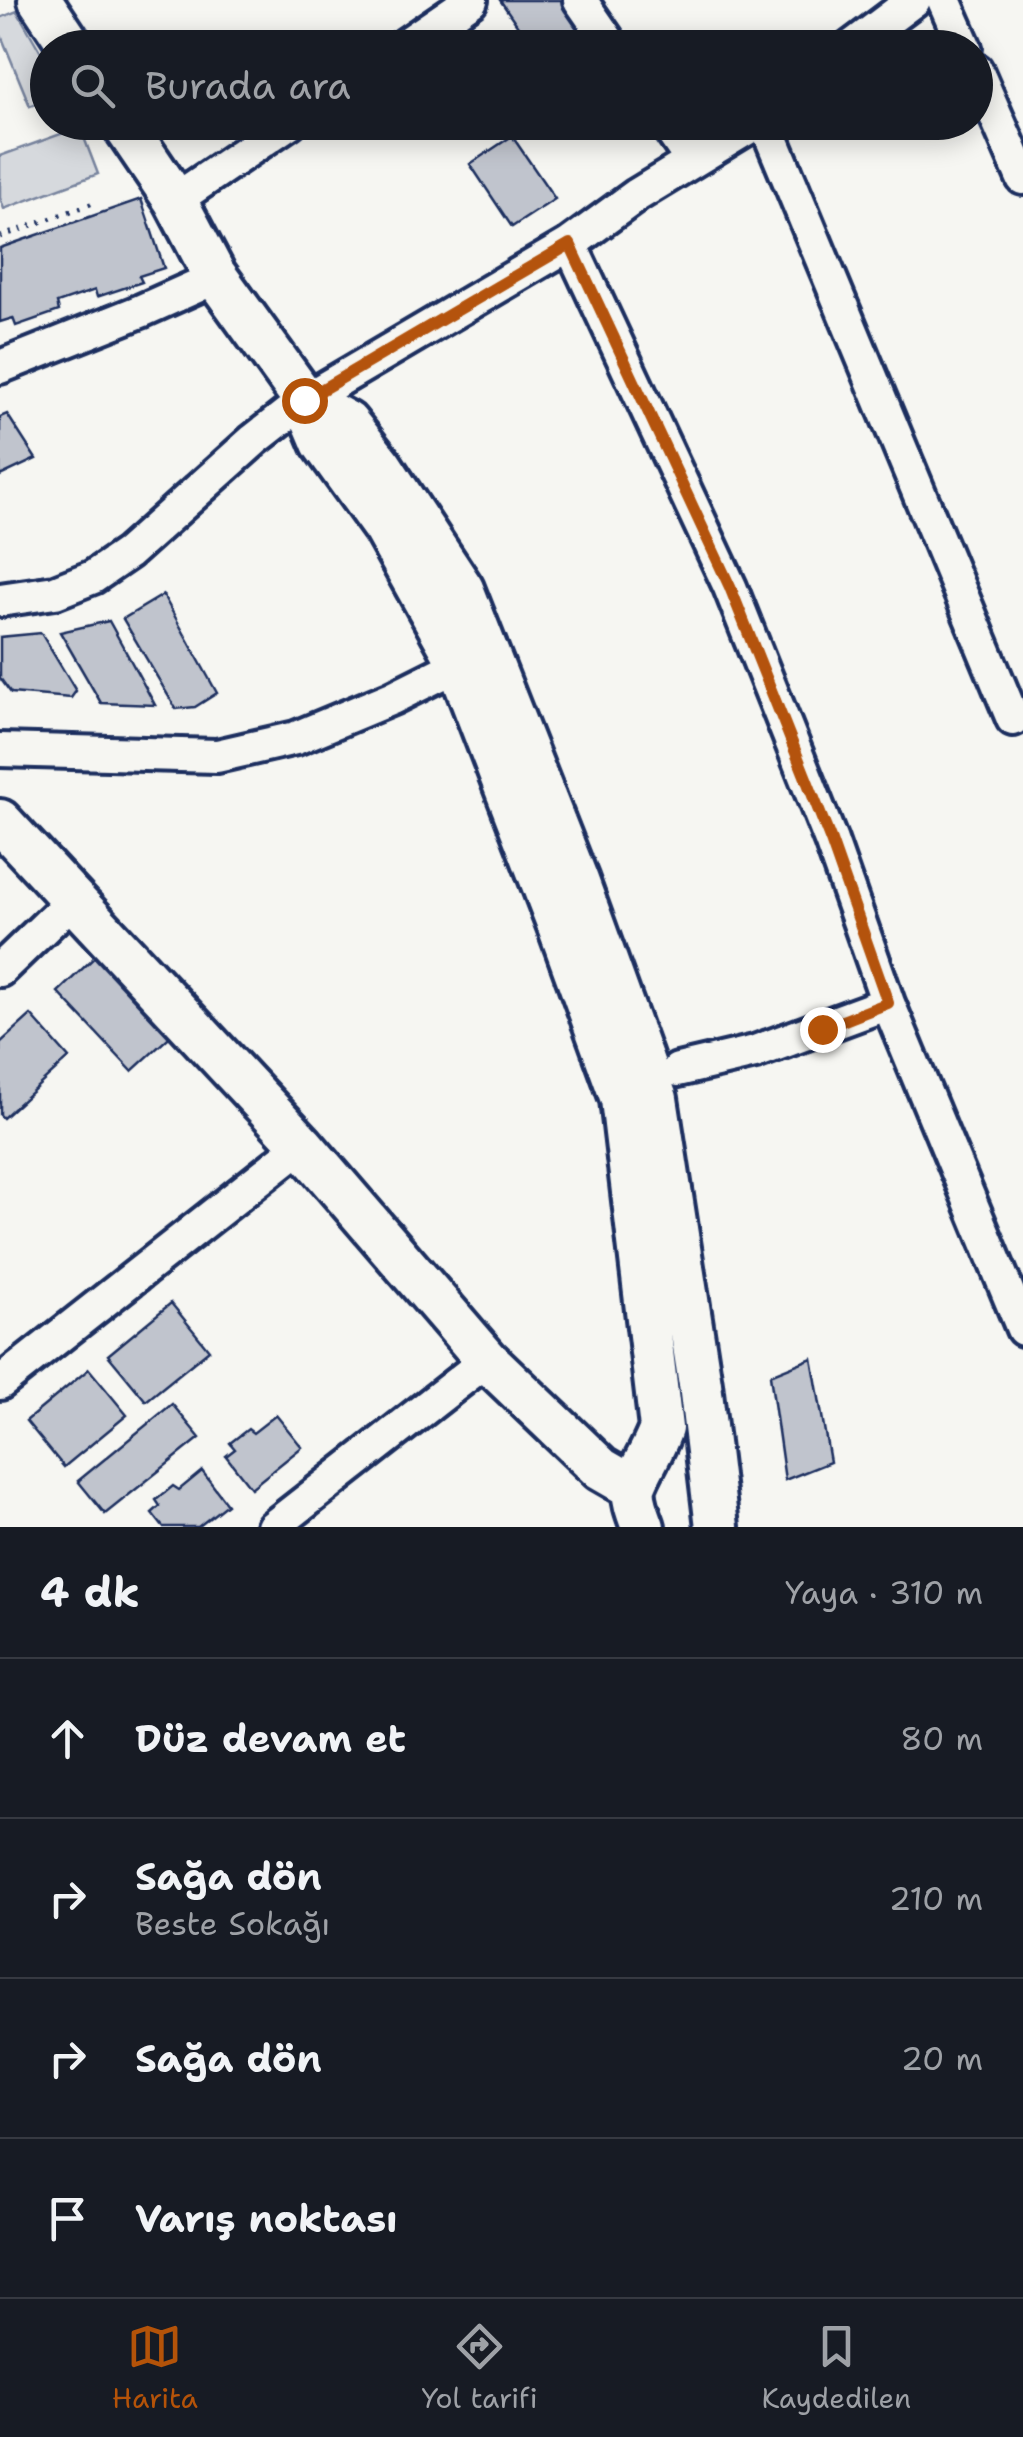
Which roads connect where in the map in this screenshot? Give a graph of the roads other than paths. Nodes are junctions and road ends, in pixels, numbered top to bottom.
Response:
1 (40, 0) edge
2 (471, 0) edge
3 (580, 0) edge
4 (944, 0) edge
5 (905, 2) edge
6 (60, 30) edge
7 (427, 30) edge
8 (601, 30) edge
9 (872, 30) edge
10 (958, 30) edge
11 (993, 109) edge
12 (134, 140) edge
13 (263, 140) edge
14 (677, 140) edge
15 (727, 140) edge
16 (772, 140) edge
17 (692, 161) junction
18 (1023, 178) edge
19 (174, 200) junction
20 (570, 244) junction
21 (214, 274) junction
22 (0, 367) edge
23 (304, 400) junction
24 (0, 600) edge
25 (458, 665) junction
26 (1013, 719) dead end
27 (0, 750) edge
28 (0, 822) edge
29 (73, 900) junction
30 (0, 970) edge
31 (888, 1003) junction
32 (678, 1070) dead end
33 (302, 1145) junction
34 (1023, 1329) edge
35 (487, 1360) junction
36 (0, 1383) edge
37 (642, 1503) edge
38 (708, 1515) edge
39 (273, 1527) edge

1 - 6 main road
2 - 7 street
3 - 8 street
4 - 10 street
5 - 9 street
11 - 18 street
12 - 19 main road
13 - 19 street
14 - 17 street
15 - 17 street
16 - 26 street
17 - 20 street
19 - 21 main road
20 - 23 street
20 - 31 street
21 - 22 street
21 - 23 main road
23 - 24 street
23 - 25 main road
23 - 38 main road
25 - 27 street
25 - 37 main road
28 - 29 main road
29 - 30 street
29 - 33 main road
31 - 32 street
31 - 34 street
33 - 35 main road
33 - 36 street
35 - 37 main road
35 - 39 street
37 - 38 main road

